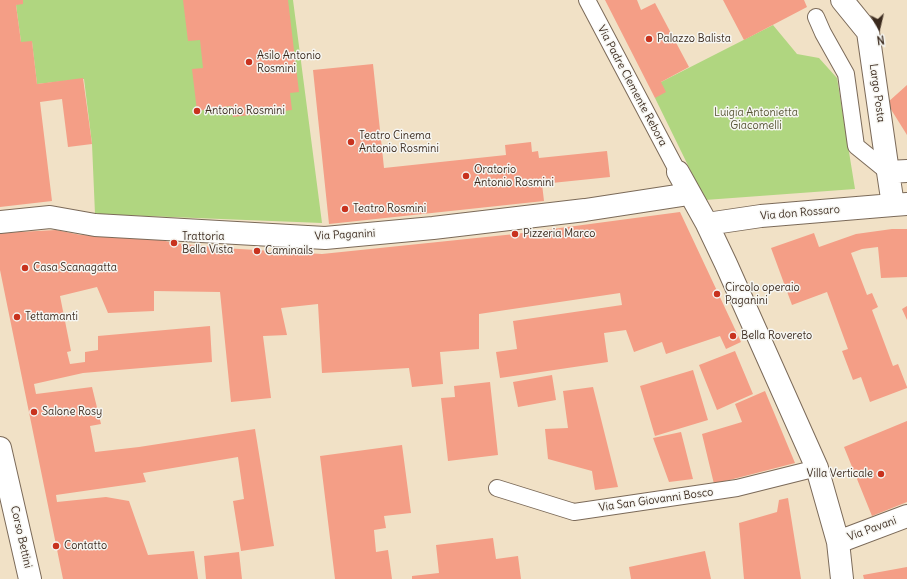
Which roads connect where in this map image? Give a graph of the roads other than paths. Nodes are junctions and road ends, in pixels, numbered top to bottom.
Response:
1 (588, 0) edge
2 (842, 0) edge
3 (816, 17) dead end
4 (898, 171) edge
5 (678, 172) joint
6 (689, 194) junction
7 (900, 204) edge
8 (0, 222) edge
9 (707, 224) junction
10 (0, 448) edge
11 (817, 468) junction
12 (497, 488) dead end
13 (907, 516) edge
14 (838, 542) junction
15 (30, 579) edge
16 (842, 579) edge

1 - 5 lane, Via Padre Clemente Rebora
2 - 4 street, Largo Posta
3 - 4 lane
4 - 7 street, Largo Posta
5 - 6 street
6 - 8 street, Via Paganini
6 - 9 street
7 - 9 street, Via don Rossaro
9 - 11 street
10 - 15 street, Corso Bettini
11 - 12 lane, Via San Giovanni Bosco
11 - 14 street
13 - 14 street, Via Pavani
14 - 16 street

